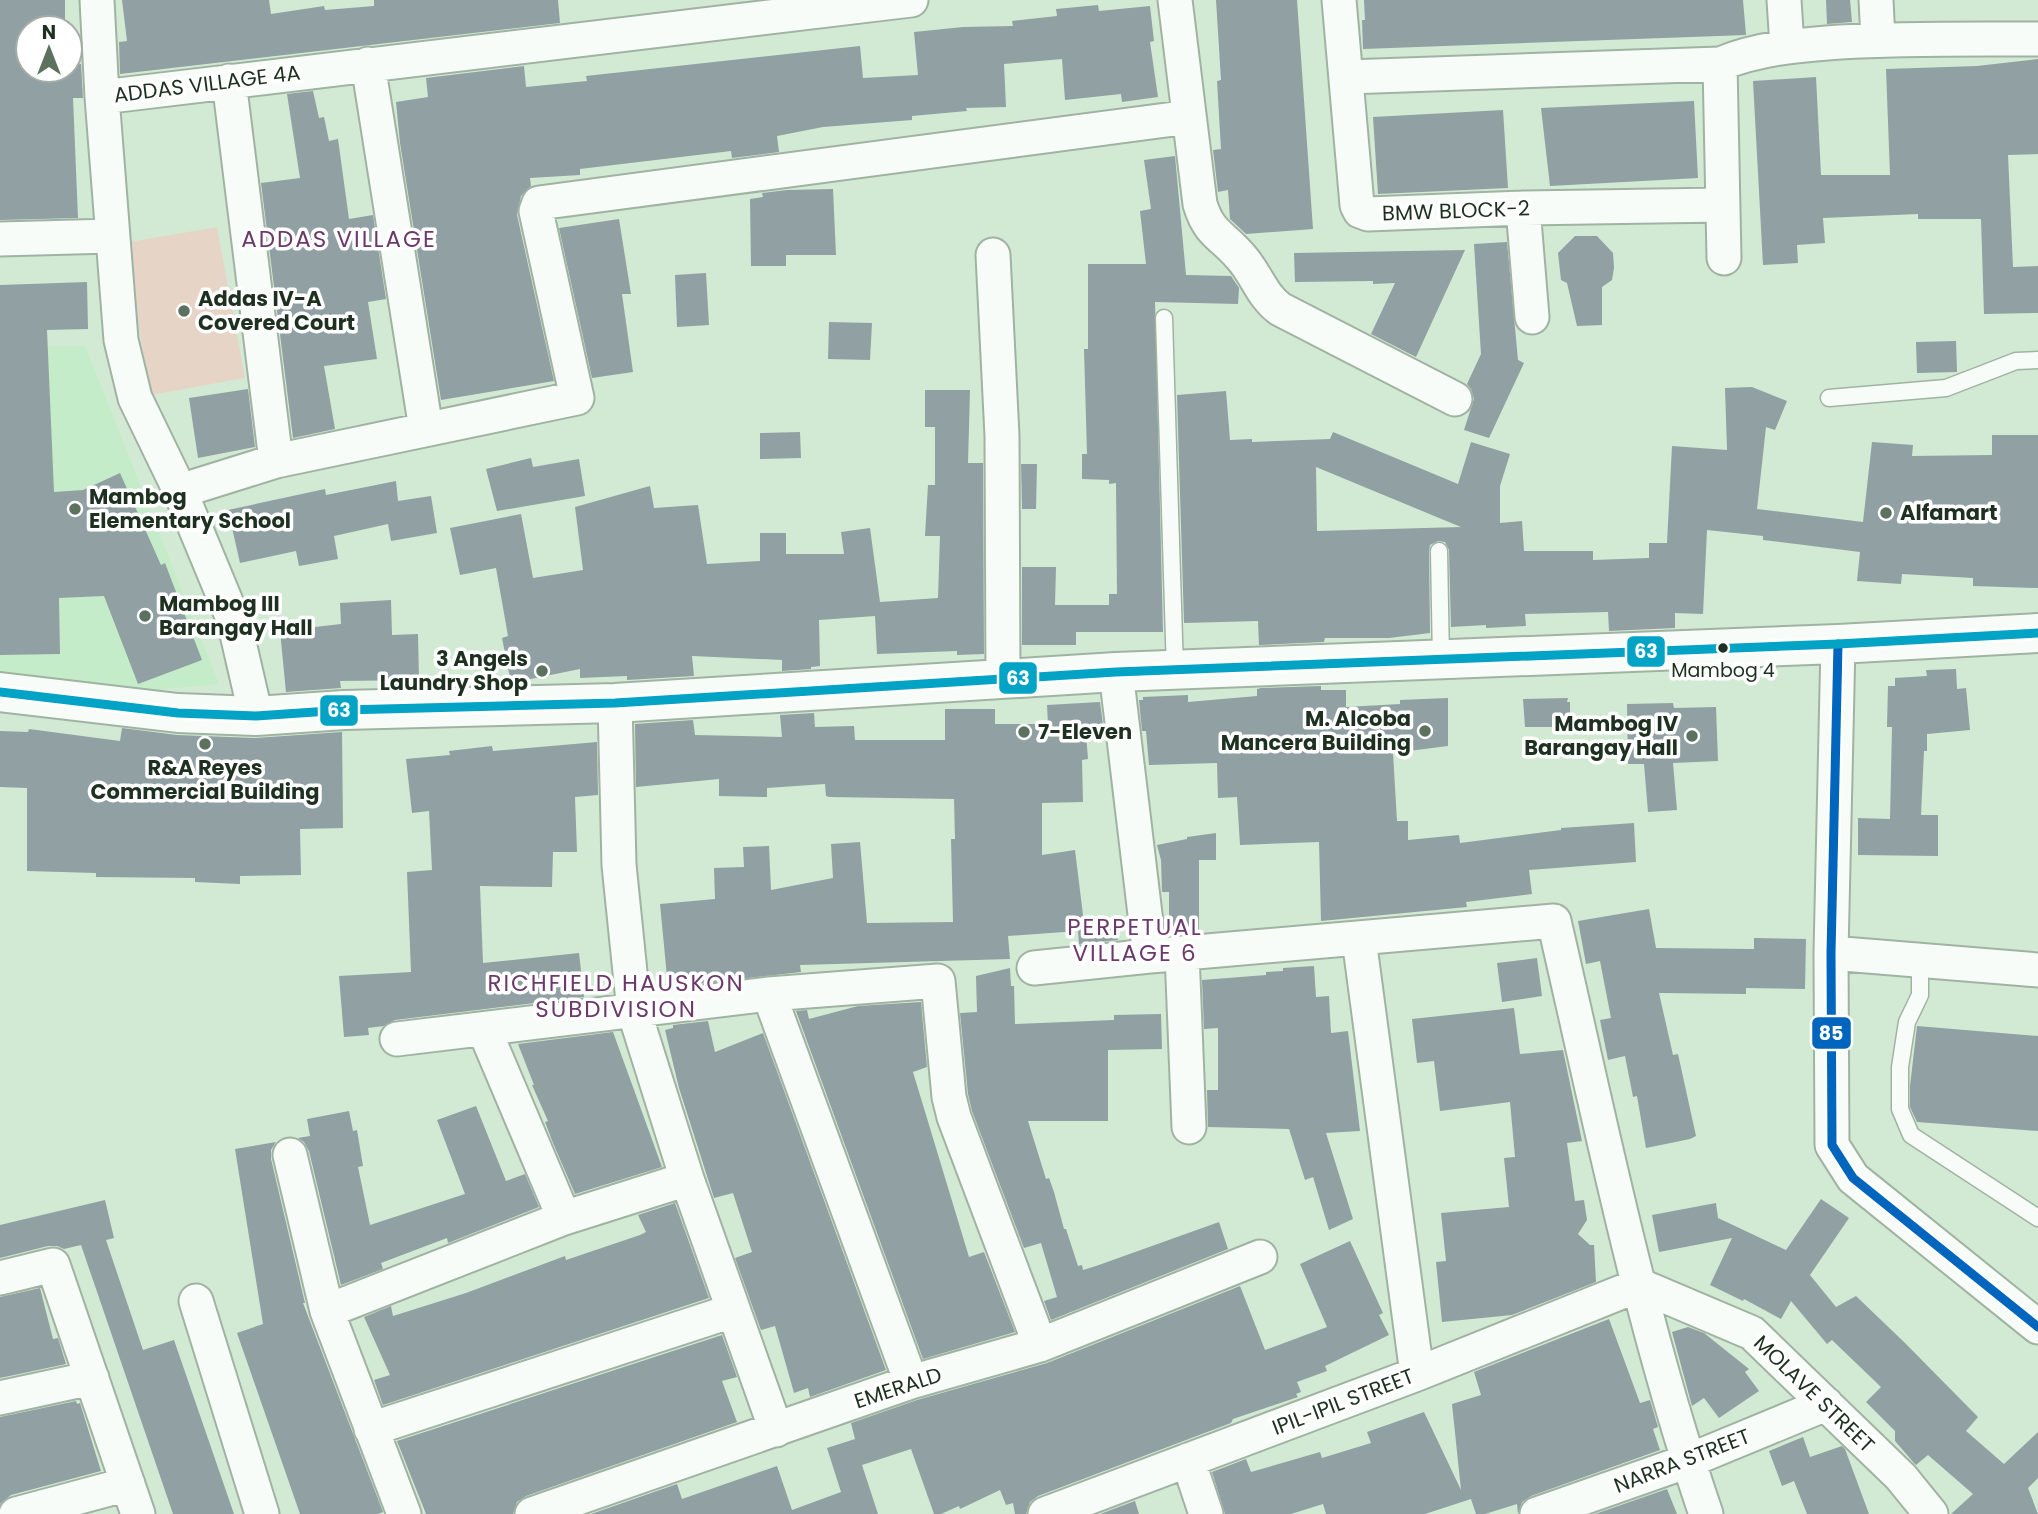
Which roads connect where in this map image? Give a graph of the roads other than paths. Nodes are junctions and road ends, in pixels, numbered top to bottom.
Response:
1 (97, 0) edge
2 (911, 0) edge
3 (1175, 0) edge
4 (1339, 0) edge
5 (1784, 0) edge
6 (1876, 0) edge
7 (2038, 39) edge
8 (1878, 40) junction
9 (1787, 46) junction
10 (368, 64) junction
11 (1720, 64) junction
12 (1347, 77) junction
13 (229, 81) junction
14 (102, 97) junction
15 (1189, 117) junction
16 (1722, 205) junction
17 (1523, 208) junction
18 (113, 236) junction
19 (0, 239) edge
20 (993, 255) dead end
21 (1724, 258) dead end
22 (1532, 317) dead end
23 (1164, 318) dead end
24 (2038, 360) edge
25 (1829, 398) dead end
26 (1455, 399) dead end
27 (426, 429) junction
28 (276, 460) junction
29 (180, 491) junction
30 (1439, 551) dead end
31 (2038, 633) edge
32 (1838, 645) junction
33 (1441, 660) junction
34 (1175, 671) junction
35 (1116, 672) junction
36 (1003, 679) junction
37 (0, 692) edge
38 (615, 703) junction
39 (256, 716) junction
40 (1359, 939) junction
41 (1831, 953) junction
42 (1166, 955) junction
43 (1920, 960) junction
44 (1034, 968) dead end
45 (2038, 970) edge
46 (769, 994) junction
47 (634, 1011) junction
48 (484, 1029) junction
49 (397, 1039) dead end
50 (1189, 1127) dead end
51 (290, 1155) dead end
52 (687, 1179) junction
53 (564, 1218) junction
54 (2038, 1218) edge
55 (1261, 1257) dead end
56 (0, 1278) edge
57 (1639, 1285) junction
58 (196, 1301) dead end
59 (327, 1311) junction
60 (733, 1311) junction
61 (2038, 1327) edge
62 (1040, 1345) junction
63 (1417, 1374) junction
64 (92, 1378) junction
65 (911, 1382) junction
66 (0, 1398) edge
67 (1826, 1404) junction
68 (371, 1429) junction
69 (776, 1430) junction
70 (1188, 1460) junction
71 (1688, 1461) junction
72 (133, 1499) edge
73 (62, 1508) edge
74 (16, 1514) edge
75 (262, 1514) edge
76 (404, 1514) edge
77 (533, 1514) edge
78 (1045, 1514) edge
79 (1206, 1514) edge
80 (1537, 1514) edge
81 (1706, 1514) edge
82 (1931, 1514) edge

1 - 14 street
2 - 10 street, ADDAS VILLAGE 4A
3 - 15 street
4 - 12 street, BMW BLOCK-2
5 - 9 street
6 - 8 street
7 - 8 street
8 - 9 street
9 - 11 street
10 - 13 street, ADDAS VILLAGE 4A
10 - 27 street
11 - 12 street
11 - 16 street
12 - 17 street, BMW BLOCK-2
13 - 14 street, ADDAS VILLAGE 4A
13 - 28 street
14 - 18 street, ADDAS VILLAGE 4A
15 - 26 street
15 - 27 street
16 - 17 street, BMW BLOCK-2
16 - 21 street
17 - 22 street
18 - 19 street
18 - 29 street, ADDAS VILLAGE 4A
20 - 36 street
23 - 34 lane
24 - 25 lane
27 - 28 street
28 - 29 street
29 - 39 street, ADDAS VILLAGE 4A
30 - 33 lane
31 - 32 main road
32 - 33 main road
32 - 41 street
33 - 34 main road
34 - 35 main road
35 - 36 main road
35 - 42 street
36 - 38 main road
37 - 39 main road
38 - 39 main road
38 - 47 street
40 - 42 street
40 - 57 street
40 - 63 street
41 - 43 street
41 - 61 street
42 - 44 street
42 - 50 street
43 - 45 street
43 - 54 lane
46 - 47 street
46 - 62 street
46 - 65 street
47 - 48 street
47 - 52 street
48 - 49 street
48 - 53 street
51 - 59 street
52 - 53 street
52 - 60 street
53 - 59 street
55 - 62 street, EMERALD
56 - 64 street
57 - 63 street, IPIL-IPIL STREET
57 - 67 street, MOLAVE STREET
57 - 71 street
58 - 75 street
59 - 68 street
60 - 68 street
60 - 69 street
62 - 65 street, EMERALD
63 - 70 street, IPIL-IPIL STREET
64 - 66 street
64 - 72 street
65 - 69 street, EMERALD
67 - 71 street, NARRA STREET
67 - 82 street, MOLAVE STREET
68 - 76 street
69 - 77 street, EMERALD
70 - 78 street, IPIL-IPIL STREET
70 - 79 street
71 - 80 street, NARRA STREET
71 - 81 street
72 - 73 street
73 - 74 street

